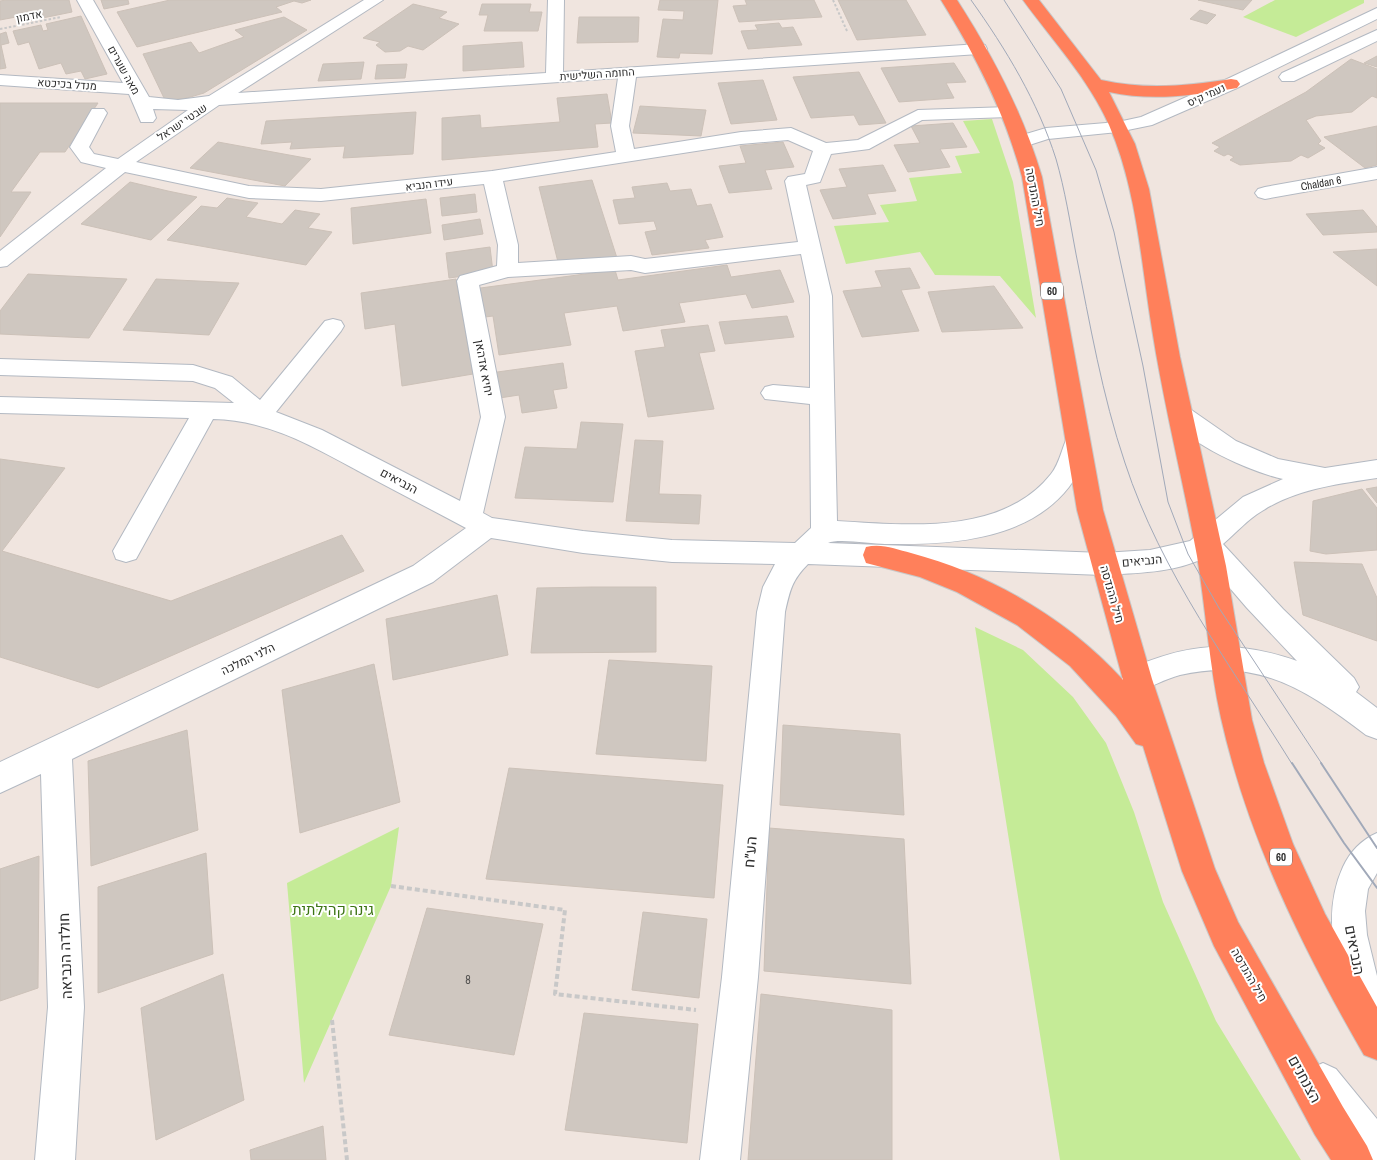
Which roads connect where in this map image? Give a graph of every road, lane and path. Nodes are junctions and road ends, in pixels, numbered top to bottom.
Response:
1 (375, 0) edge
2 (556, 0) edge
3 (833, 0) edge
4 (948, 0) edge
5 (1031, 0) edge
6 (88, 5) edge
7 (1377, 13) edge
8 (0, 29) edge
9 (1377, 36) edge
10 (979, 49) junction
11 (860, 57) junction
12 (628, 72) junction
13 (554, 77) junction
14 (0, 80) edge
15 (1094, 84) junction
16 (1231, 84) junction
17 (1269, 86) dead end
18 (138, 95) junction
19 (215, 100) junction
20 (1009, 112) junction
21 (98, 113) dead end
22 (1129, 137) junction
23 (1023, 141) junction
24 (823, 149) junction
25 (139, 151) junction
26 (626, 157) junction
27 (121, 166) junction
28 (1377, 173) edge
29 (492, 177) junction
30 (1265, 193) dead end
31 (810, 247) junction
32 (0, 262) edge
33 (507, 270) junction
34 (333, 326) dead end
35 (0, 366) edge
36 (773, 393) dead end
37 (823, 397) junction
38 (0, 406) edge
39 (206, 410) junction
40 (1180, 415) junction
41 (260, 416) junction
42 (1077, 442) junction
43 (1377, 469) edge
44 (1335, 475) junction
45 (478, 522) junction
46 (813, 542) junction
47 (1208, 544) junction
48 (126, 551) dead end
49 (876, 554) junction
50 (1103, 564) junction
51 (1225, 657) junction
52 (1137, 680) junction
53 (1377, 716) edge
54 (1377, 725) edge
55 (56, 752) junction
56 (1163, 759) junction
57 (0, 778) edge
58 (1377, 849) edge
59 (391, 886) dead end
60 (1260, 996) junction
61 (736, 1015) junction
62 (332, 1020) dead end
63 (1377, 1028) edge
64 (1377, 1042) edge
65 (1377, 1150) edge
66 (55, 1160) edge
67 (347, 1160) edge
68 (720, 1160) edge
69 (1353, 1160) edge

1 - 19 street, שבטי ישראל
2 - 13 street
3 - 11 path
4 - 10 highway, חיל ההנדסה / 60
5 - 15 highway, 60
6 - 8 path, אדמון
6 - 18 street, מאה שערים
7 - 16 street, נעמי קיס
9 - 17 street
10 - 11 street, החומה השלישית
10 - 20 highway, חיל ההנדסה / 60
11 - 12 street, החומה השלישית
12 - 13 street, החומה השלישית
12 - 26 street
13 - 19 street, החומה השלישית
14 - 18 street, מנדל בכיכטא
15 - 16 highway
15 - 22 highway, 60
16 - 22 street, נעמי קיס
18 - 19 street, מאה שערים
18 - 25 street
19 - 25 street, שבטי ישראל
20 - 23 highway, חיל ההנדסה / 60
20 - 24 street
21 - 27 street, עידו הנביא
22 - 23 street, נעמי קיס
22 - 40 highway, 60
23 - 42 highway, חיל ההנדסה / 60
24 - 26 street, עידו הנביא
24 - 31 street
25 - 27 street, שבטי ישראל
26 - 29 street, עידו הנביא
27 - 29 street, עידו הנביא
27 - 32 street, שבטי ישראל
28 - 30 street, Chaldan 6
29 - 33 street
31 - 33 street
31 - 37 street
33 - 45 street, יחיא אדהאן
34 - 41 street
35 - 41 street
36 - 37 street
37 - 46 street
38 - 39 street, הנביאים
39 - 41 street, הנביאים
39 - 48 street
40 - 44 street
40 - 47 highway, 60
41 - 45 street, הנביאים
42 - 46 street, הנביאים
42 - 50 highway, חיל ההנדסה / 60
43 - 44 street
44 - 47 street, הנביאים
45 - 46 street, הנביאים
45 - 55 street, הלני המלכה
46 - 49 street, הנביאים
46 - 61 street, הע״ח
47 - 50 street, הנביאים
47 - 51 highway, 60
47 - 53 street
49 - 50 street, הנביאים
49 - 56 highway
50 - 52 highway, חיל ההנדסה / 60
51 - 52 street
51 - 54 street
51 - 64 highway, 60
52 - 56 highway, חיל ההנדסה / 60
55 - 57 street, הלני המלכה
55 - 66 street, חולדה הנביאה
56 - 60 highway, חיל ההנדסה / 60
58 - 63 street, הנביאים
59 - 61 path
60 - 65 street, חיל ההנדסה
60 - 69 highway, הצנחנים / 60
61 - 68 street, הע״ח
62 - 67 path

